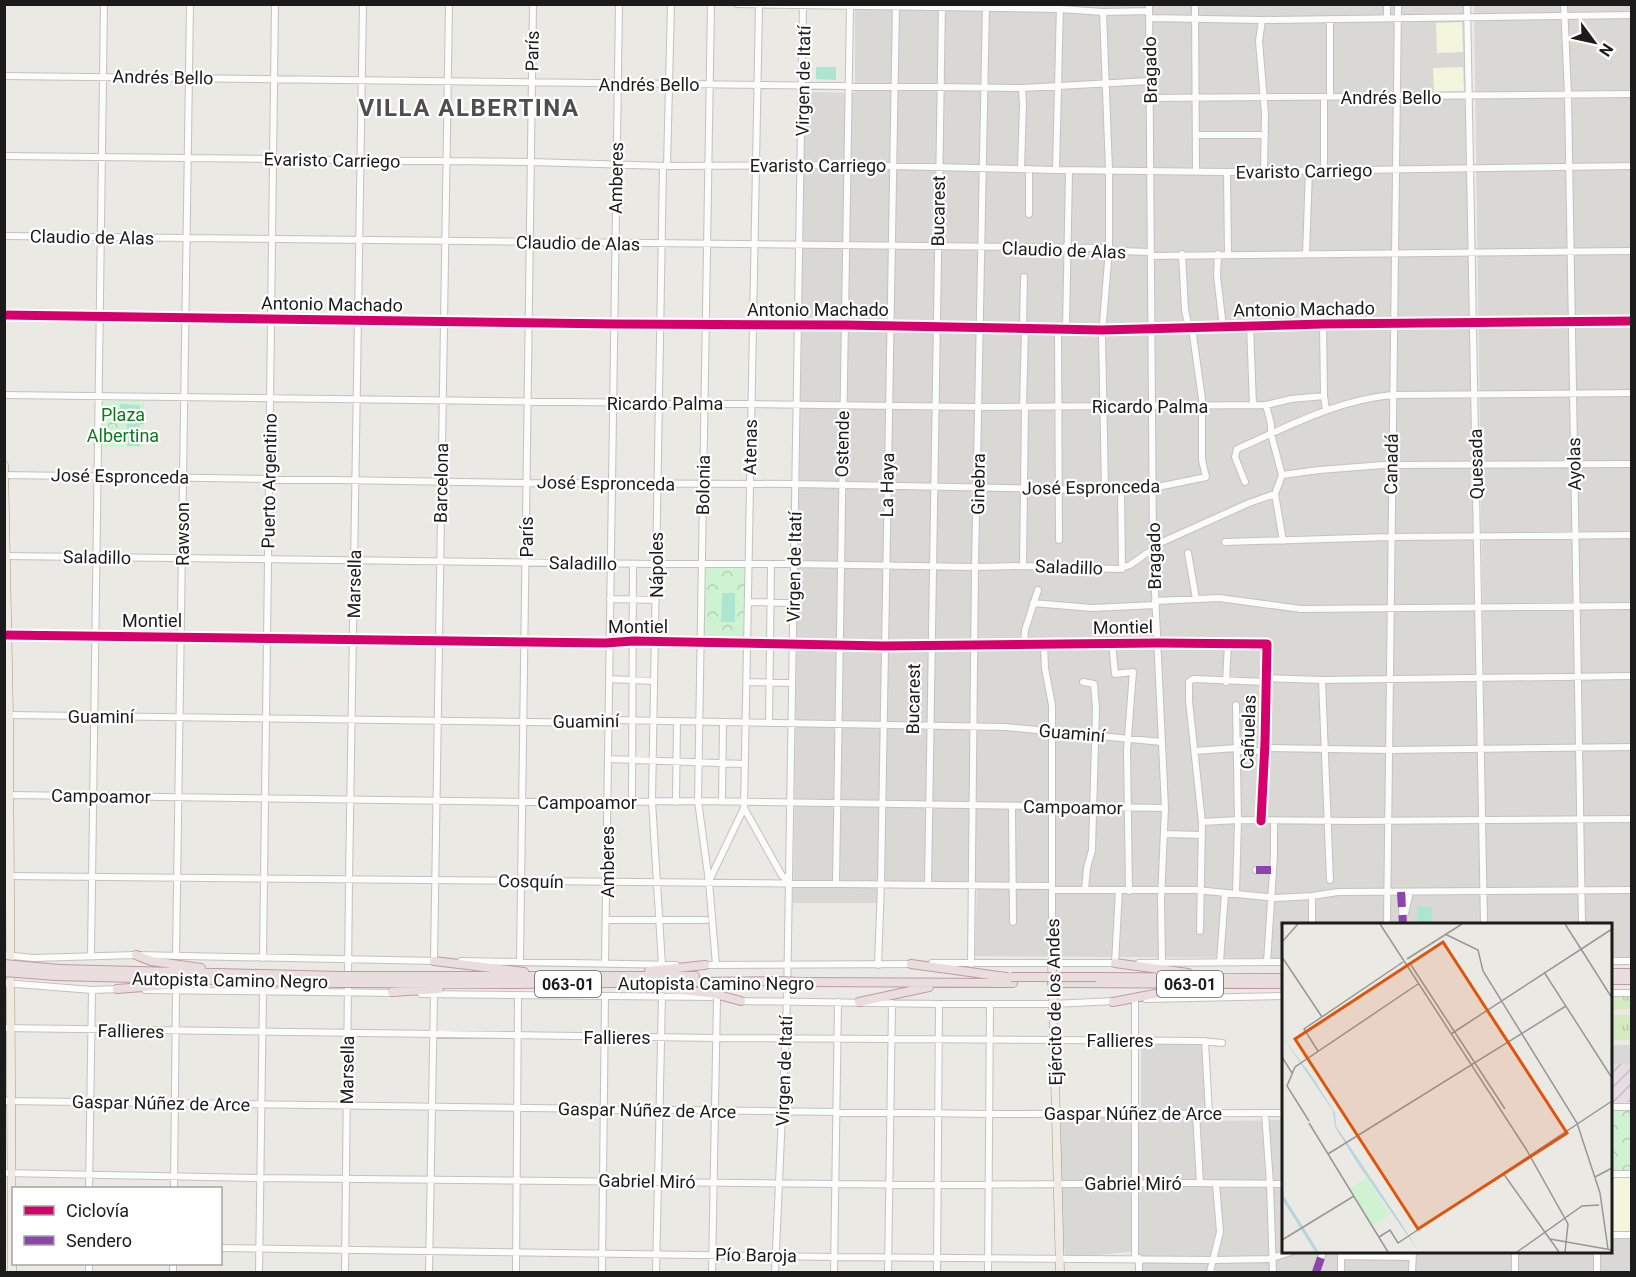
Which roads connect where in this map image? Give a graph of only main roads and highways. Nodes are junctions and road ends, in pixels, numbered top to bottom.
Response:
1 (4, 465) edge
2 (5, 475) edge
3 (6, 556) edge
4 (6, 635) edge
5 (7, 735) edge
6 (7, 805) edge
7 (7, 876) edge
8 (8, 955) edge
9 (136, 955) road end
10 (434, 961) road end
11 (1052, 963) road end
12 (1115, 963) road end
13 (4, 964) edge
14 (911, 964) road end
15 (705, 965) road end
16 (4, 972) edge
17 (57, 972) junction
18 (237, 973) junction
19 (1612, 973) edge
20 (1632, 973) edge
21 (548, 977) junction
22 (1245, 978) junction
23 (801, 979) junction
24 (1010, 979) junction
25 (1282, 979) edge
26 (340, 980) junction
27 (358, 980) junction
28 (611, 980) junction
29 (1097, 980) junction
30 (1612, 980) edge
31 (1632, 980) edge
32 (263, 982) junction
33 (8, 983) edge
34 (979, 983) junction
35 (515, 984) junction
36 (1229, 984) junction
37 (117, 989) road end
38 (392, 992) road end
39 (741, 1001) road end
40 (859, 1002) road end
41 (1113, 1002) road end
42 (8, 1028) edge
43 (8, 1101) edge
44 (8, 1173) edge
45 (10, 1245) edge
46 (12, 1272) edge
47 (1060, 1272) edge

1 - 2 main road
2 - 3 main road
3 - 4 main road
4 - 5 main road
5 - 6 main road
6 - 7 main road
7 - 8 main road
8 - 33 main road
9 - 18 highway
10 - 21 highway
11 - 47 main road, Ejército de los Andes
12 - 22 highway
13 - 17 highway, Autopista Camino Negro / 063-01, bridge
14 - 24 highway
15 - 28 highway
16 - 17 highway, Autopista Camino Negro / 063-01, bridge
17 - 18 highway, Autopista Camino Negro / 063-01
17 - 32 highway, Autopista Camino Negro / 063-01
18 - 26 highway, Autopista Camino Negro / 063-01
19 - 20 highway
21 - 27 highway, Autopista Camino Negro / 063-01
21 - 28 highway, Autopista Camino Negro / 063-01
22 - 25 highway, Autopista Camino Negro / 063-01
22 - 29 highway, Autopista Camino Negro / 063-01
23 - 24 highway, Autopista Camino Negro / 063-01
23 - 28 highway, Autopista Camino Negro / 063-01, bridge
23 - 34 highway, Autopista Camino Negro / 063-01
24 - 29 highway, Autopista Camino Negro / 063-01, bridge
24 - 34 highway, Autopista Camino Negro / 063-01
25 - 36 highway, Autopista Camino Negro / 063-01
26 - 27 highway, Autopista Camino Negro / 063-01, bridge
26 - 32 highway, Autopista Camino Negro / 063-01
27 - 35 highway, Autopista Camino Negro / 063-01
28 - 35 highway, Autopista Camino Negro / 063-01
28 - 39 highway
29 - 36 highway, Autopista Camino Negro / 063-01
30 - 31 highway
32 - 37 highway
33 - 42 main road
34 - 40 highway
35 - 38 highway
36 - 41 highway
42 - 43 main road
43 - 44 main road
44 - 45 main road
45 - 46 main road

